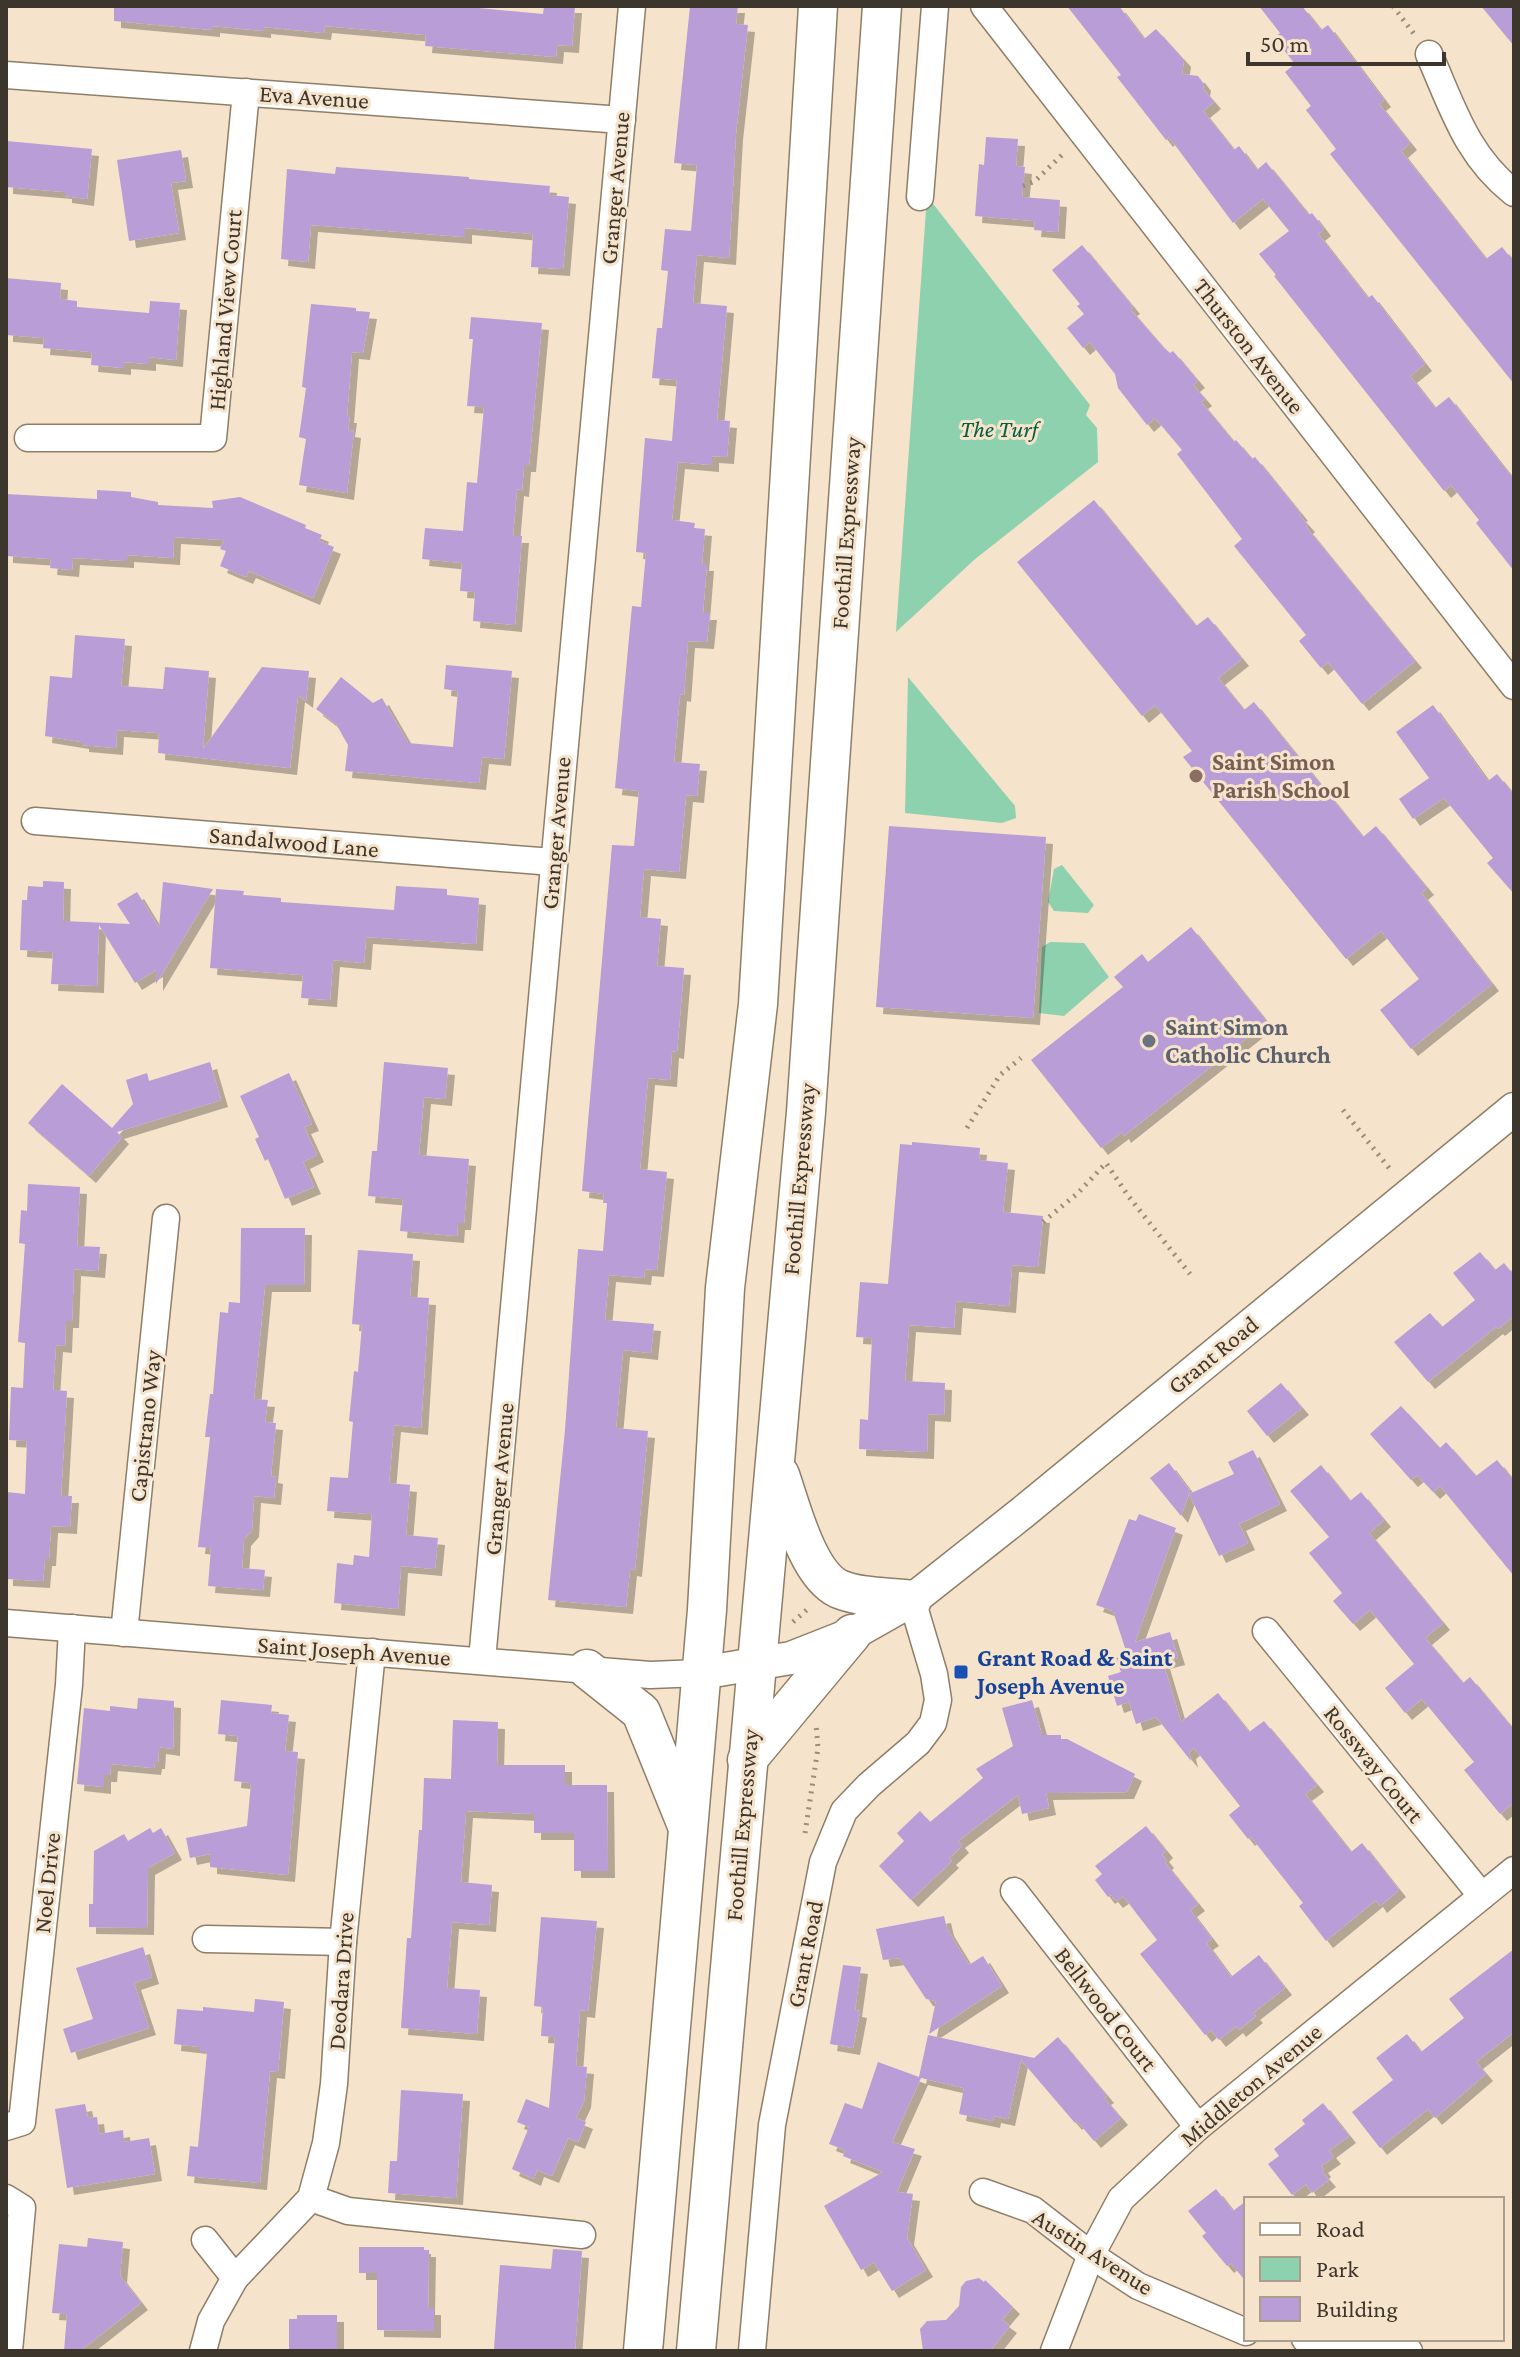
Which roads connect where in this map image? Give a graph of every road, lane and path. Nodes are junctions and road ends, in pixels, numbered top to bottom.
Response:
1 (632, 6) edge
2 (818, 6) edge
3 (882, 6) edge
4 (935, 6) edge
5 (984, 6) edge
6 (1393, 6) edge
7 (1429, 54) joint
8 (6, 75) edge
9 (246, 92) junction
10 (622, 120) junction
11 (1083, 135) junction
12 (1023, 186) dead end
13 (1514, 193) edge
14 (920, 197) dead end
15 (28, 438) dead end
16 (1514, 686) edge
17 (35, 821) dead end
18 (553, 862) junction
19 (1021, 1058) dead end
20 (1514, 1109) edge
21 (1343, 1110) dead end
22 (967, 1128) dead end
23 (1389, 1168) dead end
24 (166, 1218) dead end
25 (1043, 1222) dead end
26 (1190, 1274) dead end
27 (775, 1460) junction
28 (912, 1600) junction
29 (6, 1623) edge
30 (72, 1628) junction
31 (1266, 1631) dead end
32 (124, 1633) junction
33 (852, 1634) junction
34 (372, 1652) junction
35 (482, 1660) junction
36 (758, 1665) junction
37 (587, 1669) junction
38 (701, 1673) junction
39 (813, 1720) dead end
40 (747, 1760) junction
41 (688, 1828) junction
42 (804, 1838) dead end
43 (1514, 1870) edge
44 (1014, 1891) dead end
45 (1482, 1896) junction
46 (206, 1939) dead end
47 (343, 1942) junction
48 (6, 2127) edge
49 (1198, 2127) junction
50 (983, 2192) dead end
51 (6, 2198) edge
52 (311, 2198) junction
53 (582, 2235) dead end
54 (205, 2240) dead end
55 (1091, 2255) junction
56 (235, 2278) junction
57 (1244, 2331) edge
58 (1322, 2341) edge
59 (9, 2351) edge
60 (203, 2351) edge
61 (643, 2351) edge
62 (696, 2351) edge
63 (752, 2351) edge
64 (1054, 2351) edge
65 (1409, 2351) edge

1 - 10 street, Granger Avenue
2 - 38 highway
3 - 27 highway, Foothill Expressway
4 - 14 street
5 - 11 street, Thurston Avenue
6 - 7 path
7 - 13 street
8 - 9 street, Eva Avenue
9 - 10 street, Eva Avenue
9 - 15 street, Highland View Court
10 - 18 street, Granger Avenue
11 - 12 path
11 - 16 street, Thurston Avenue
17 - 18 street, Sandalwood Lane
18 - 35 street, Granger Avenue
19 - 22 path
20 - 28 main road, Grant Road
21 - 23 path
24 - 32 street, Capistrano Way
25 - 26 path
27 - 28 highway
27 - 36 highway, Foothill Expressway
28 - 33 main road, Grant Road
28 - 63 street, Grant Road
29 - 30 street, Saint Joseph Avenue
30 - 32 street, Saint Joseph Avenue
30 - 48 street, Noel Drive
31 - 45 street, Rossway Court
32 - 34 street, Saint Joseph Avenue
33 - 36 main road, Grant Road
33 - 40 highway
34 - 35 street, Saint Joseph Avenue
34 - 47 street, Deodara Drive
35 - 37 street, Saint Joseph Avenue
36 - 38 main road, Grant Road
36 - 40 highway, Foothill Expressway
37 - 38 street, Saint Joseph Avenue
37 - 41 highway
38 - 41 highway
39 - 42 path
40 - 62 highway, Foothill Expressway
41 - 61 highway
43 - 45 street, Middleton Avenue
44 - 49 street, Bellwood Court
45 - 49 street, Middleton Avenue
46 - 47 street
47 - 52 street, Deodara Drive
49 - 55 street, Middleton Avenue
50 - 55 street, Austin Avenue
51 - 59 street
52 - 53 street
52 - 56 street, Deodara Drive
54 - 56 street
55 - 57 street, Austin Avenue
55 - 64 street, Middleton Avenue
56 - 60 street, Deodara Drive
58 - 65 street

